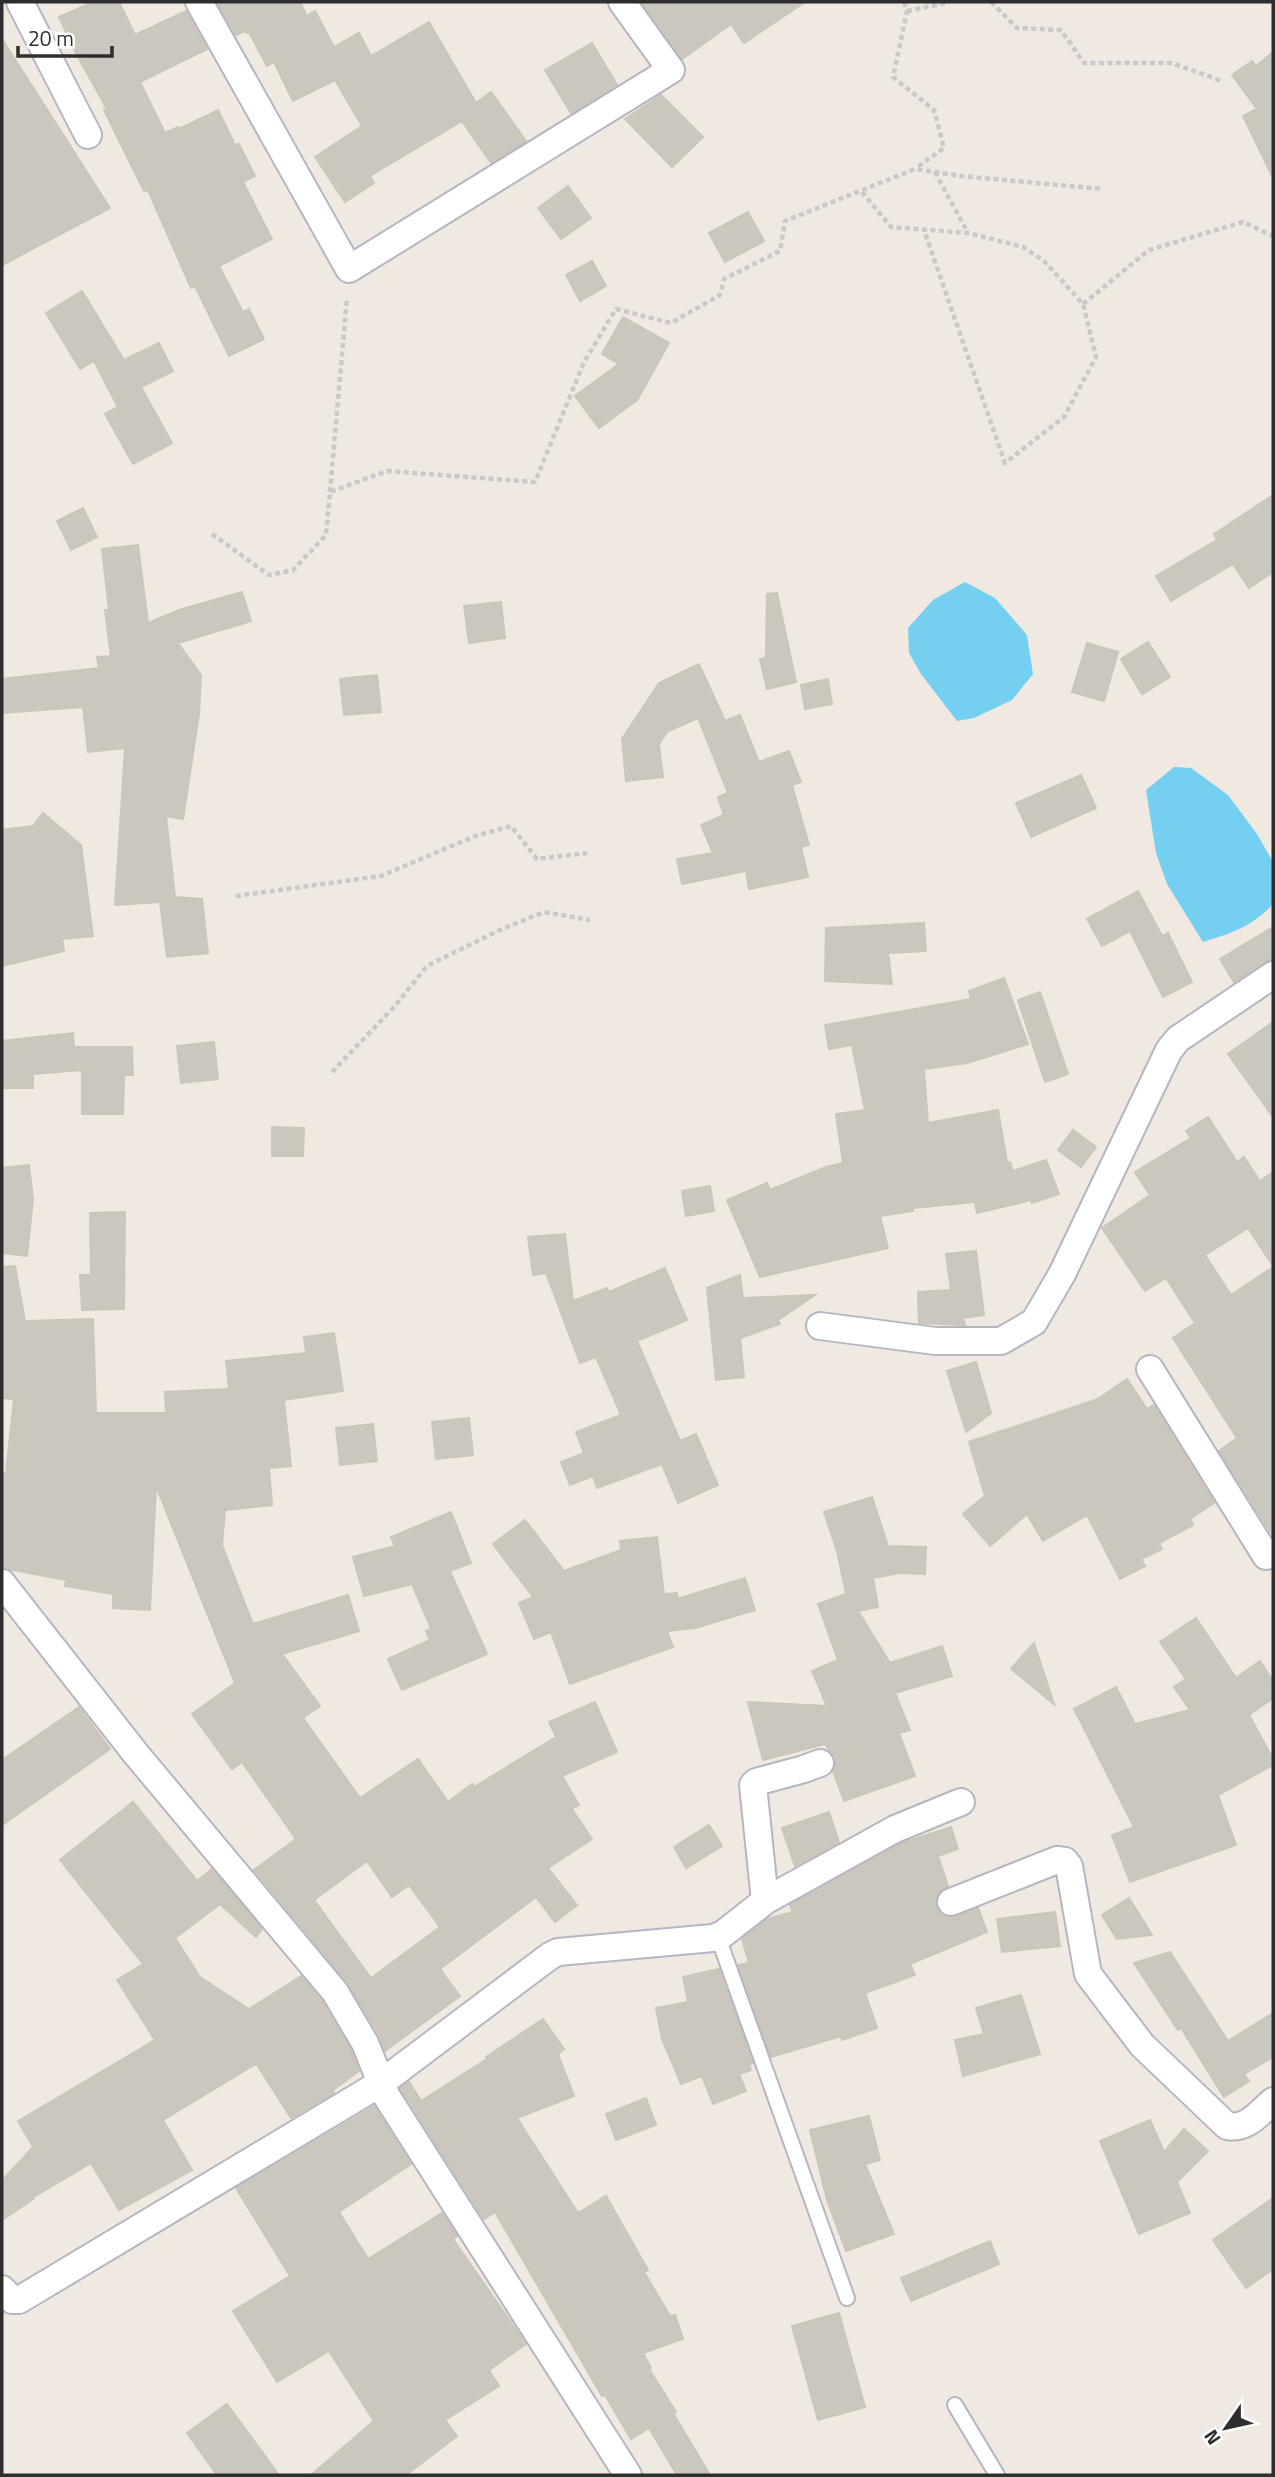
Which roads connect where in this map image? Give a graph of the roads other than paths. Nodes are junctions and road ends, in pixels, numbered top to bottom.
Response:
1 (20, 2) edge
2 (199, 2) edge
3 (622, 2) edge
4 (88, 135) dead end
5 (1273, 975) edge
6 (820, 1326) dead end
7 (1150, 1369) dead end
8 (1273, 1552) edge
9 (2, 1583) edge
10 (820, 1763) dead end
11 (961, 1802) dead end
12 (765, 1901) junction
13 (951, 1902) dead end
14 (718, 1937) junction
15 (381, 2083) junction
16 (1273, 2101) edge
17 (2, 2290) edge
18 (847, 2298) dead end
19 (955, 2405) dead end
20 (628, 2475) edge
21 (998, 2475) edge

1 - 4 street
2 - 3 street
5 - 6 street
7 - 8 street
9 - 15 street
10 - 12 street
11 - 12 street
12 - 14 street
13 - 16 street
14 - 15 street
14 - 18 lane
15 - 17 street
15 - 20 street
19 - 21 lane

